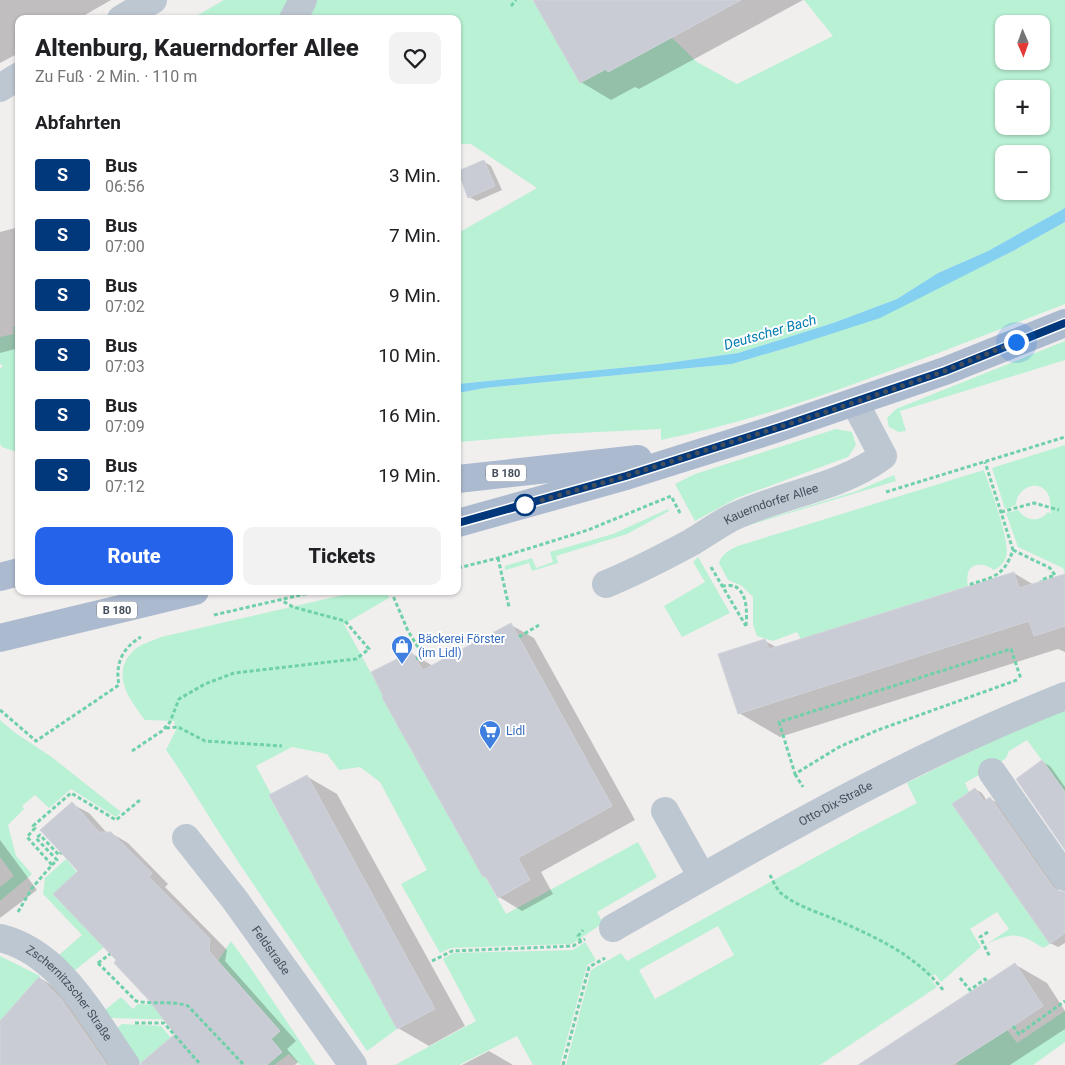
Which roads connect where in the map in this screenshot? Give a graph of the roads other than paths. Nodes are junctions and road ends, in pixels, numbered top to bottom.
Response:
1 (154, 0) edge
2 (304, 0) edge
3 (128, 15) edge
4 (295, 15) edge
5 (15, 79) edge
6 (0, 88) edge
7 (1065, 323) edge
8 (855, 402) junction
9 (696, 453) junction
10 (461, 479) edge
11 (461, 522) edge
12 (15, 573) edge
13 (0, 577) edge
14 (606, 584) dead end
15 (178, 595) edge
16 (0, 638) edge
17 (1065, 696) edge
18 (992, 772) dead end
19 (665, 811) dead end
20 (186, 838) dead end
21 (702, 877) junction
22 (1065, 878) edge
23 (613, 928) dead end
24 (4, 939) edge
25 (126, 1065) edge
26 (353, 1065) edge

1 - 3 street
2 - 4 street
5 - 6 street
7 - 8 main road, B 180
8 - 9 main road, B 180
8 - 14 street, Kauerndorfer Allee
9 - 10 main road, B 180
9 - 11 main road, B 180
12 - 13 main road
15 - 16 main road, B 180
17 - 21 street, Otto-Dix-Straße
18 - 22 street
19 - 21 street
20 - 26 street, Feldstraße
21 - 23 street, Otto-Dix-Straße
24 - 25 street, Zschernitzscher Straße

